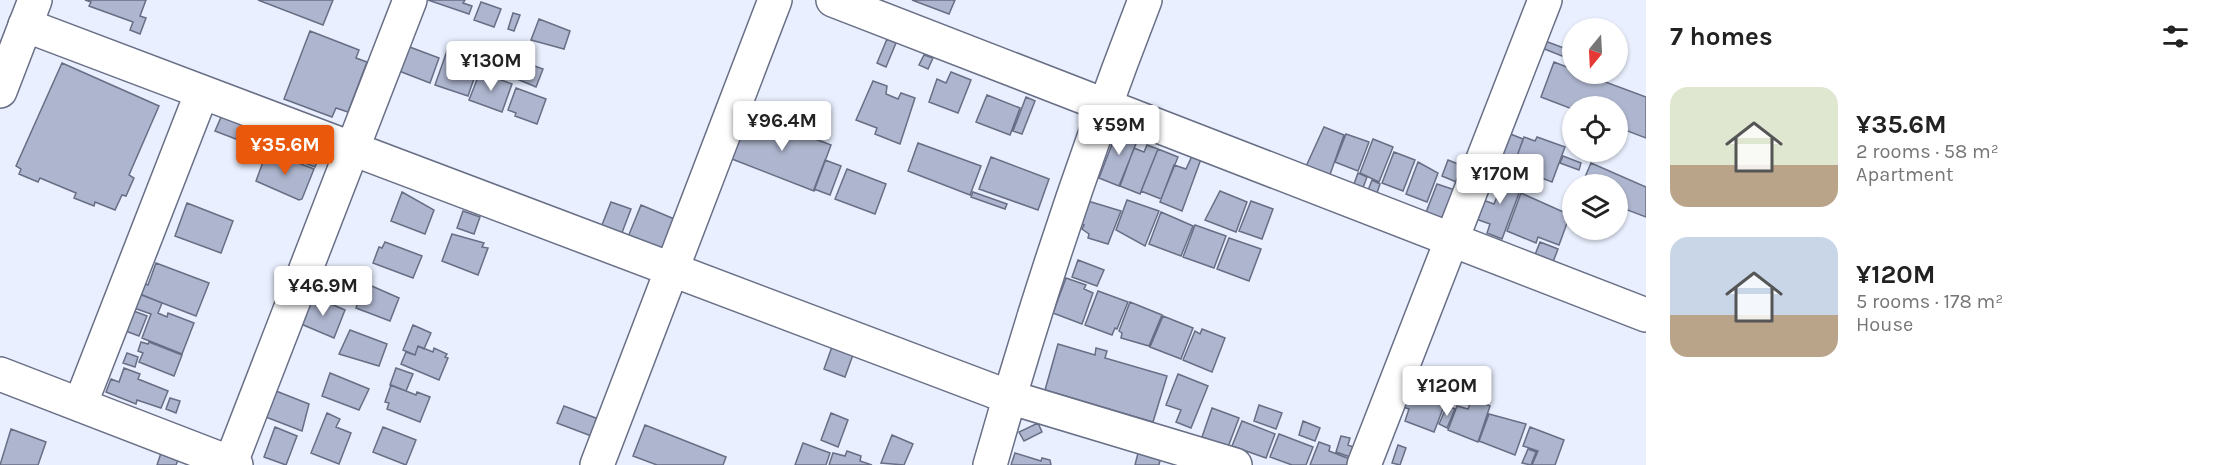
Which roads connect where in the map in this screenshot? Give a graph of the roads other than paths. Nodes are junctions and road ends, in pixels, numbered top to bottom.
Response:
1 (410, 0) edge
2 (775, 0) edge
3 (832, 0) edge
4 (1145, 0) edge
5 (1545, 0) edge
6 (30, 13) edge
7 (0, 91) edge
8 (202, 92) junction
9 (1104, 106) junction
10 (353, 149) junction
11 (1453, 241) junction
12 (674, 270) junction
13 (1646, 315) edge
14 (0, 374) edge
15 (1009, 397) junction
16 (80, 405) junction
17 (233, 464) edge
18 (597, 465) edge
19 (990, 465) edge
20 (1235, 465) edge
21 (1364, 465) edge

1 - 10 street
2 - 12 street
3 - 9 street
4 - 9 street
5 - 11 street
6 - 7 street
6 - 8 street
8 - 10 street
8 - 16 street
9 - 11 street
9 - 15 street
10 - 12 street
10 - 17 street
11 - 13 street
11 - 21 street
12 - 15 street
12 - 18 street
14 - 16 street
15 - 19 street
15 - 20 street
16 - 17 street

